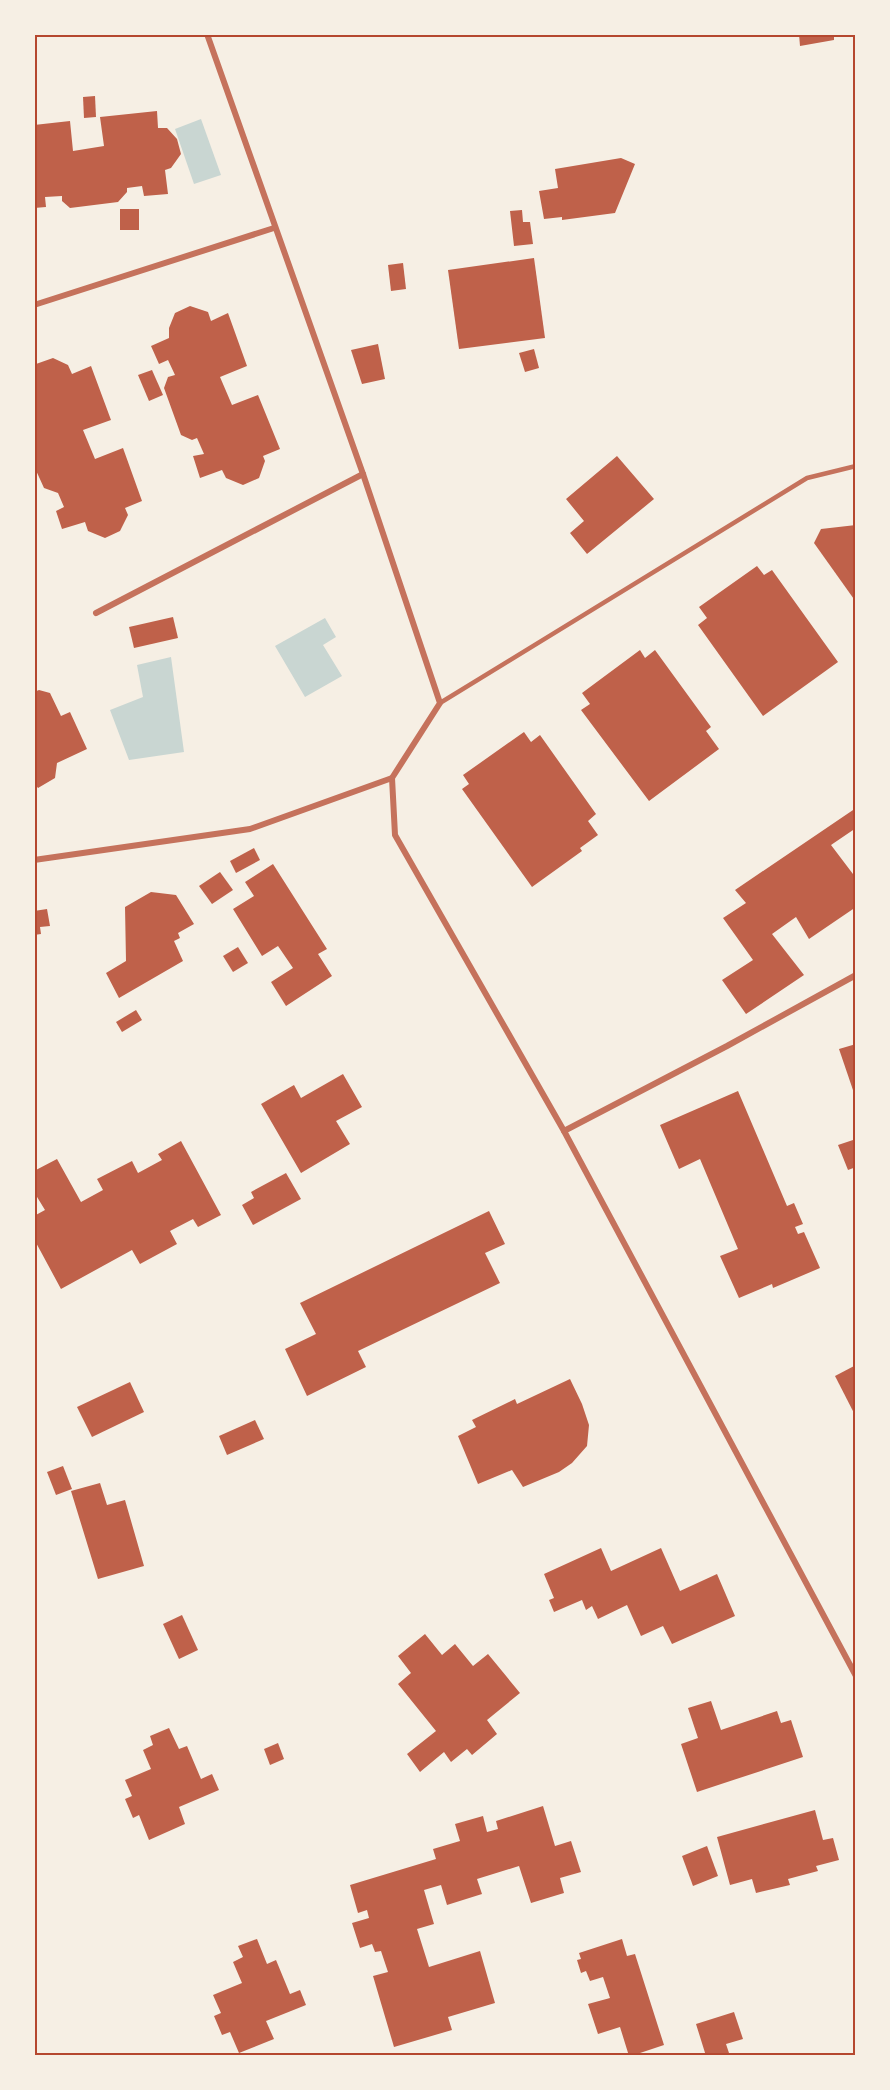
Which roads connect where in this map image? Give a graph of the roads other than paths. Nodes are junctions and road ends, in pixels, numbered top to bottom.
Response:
1 (207, 34) edge
2 (274, 228) junction
3 (34, 305) edge
4 (855, 466) edge
5 (363, 474) junction
6 (96, 613) dead end
7 (440, 703) junction
8 (392, 778) junction
9 (34, 860) edge
10 (855, 975) edge
11 (564, 1131) junction
12 (855, 1676) edge

1 - 2 street
2 - 3 street
2 - 5 street
4 - 7 lane
5 - 6 street
5 - 7 street
7 - 8 street
8 - 9 street
8 - 11 street
10 - 11 street
11 - 12 street

